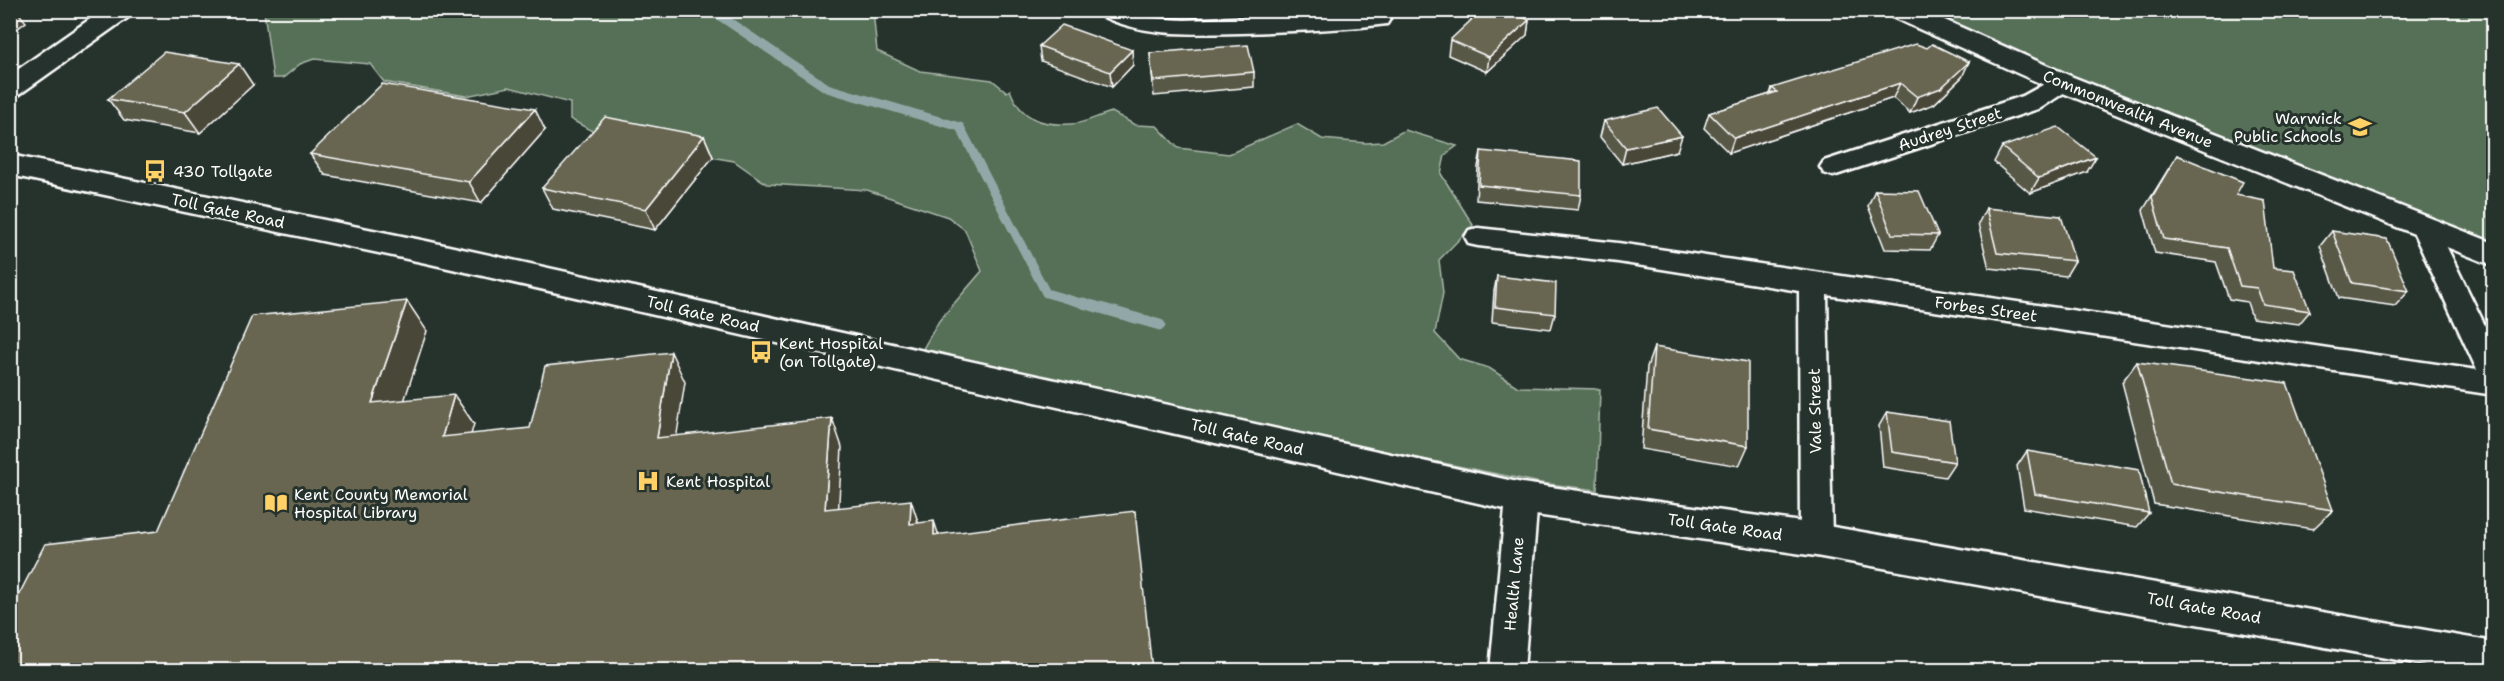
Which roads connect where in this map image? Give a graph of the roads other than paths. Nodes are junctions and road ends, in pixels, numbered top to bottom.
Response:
1 (121, 10) edge
2 (1107, 10) edge
3 (1899, 10) edge
4 (1379, 19) dead end
5 (2063, 83) junction
6 (10, 88) edge
7 (10, 165) edge
8 (1833, 167) dead end
9 (2424, 227) junction
10 (1478, 237) dead end
11 (2493, 255) edge
12 (1813, 283) junction
13 (2493, 375) edge
14 (2493, 384) edge
15 (1522, 498) junction
16 (1816, 540) junction
17 (2493, 660) edge
18 (1507, 670) edge

1 - 6 main road
2 - 4 street
3 - 5 main road, Commonwealth Avenue
5 - 8 street, Audrey Street
5 - 9 main road, Commonwealth Avenue
7 - 15 main road, Toll Gate Road
9 - 11 main road, Commonwealth Avenue
9 - 13 street
10 - 12 street, Forbes Street
12 - 14 street, Forbes Street
12 - 16 street, Vale Street
15 - 16 main road, Toll Gate Road
15 - 18 street, Health Lane
16 - 17 main road, Toll Gate Road

